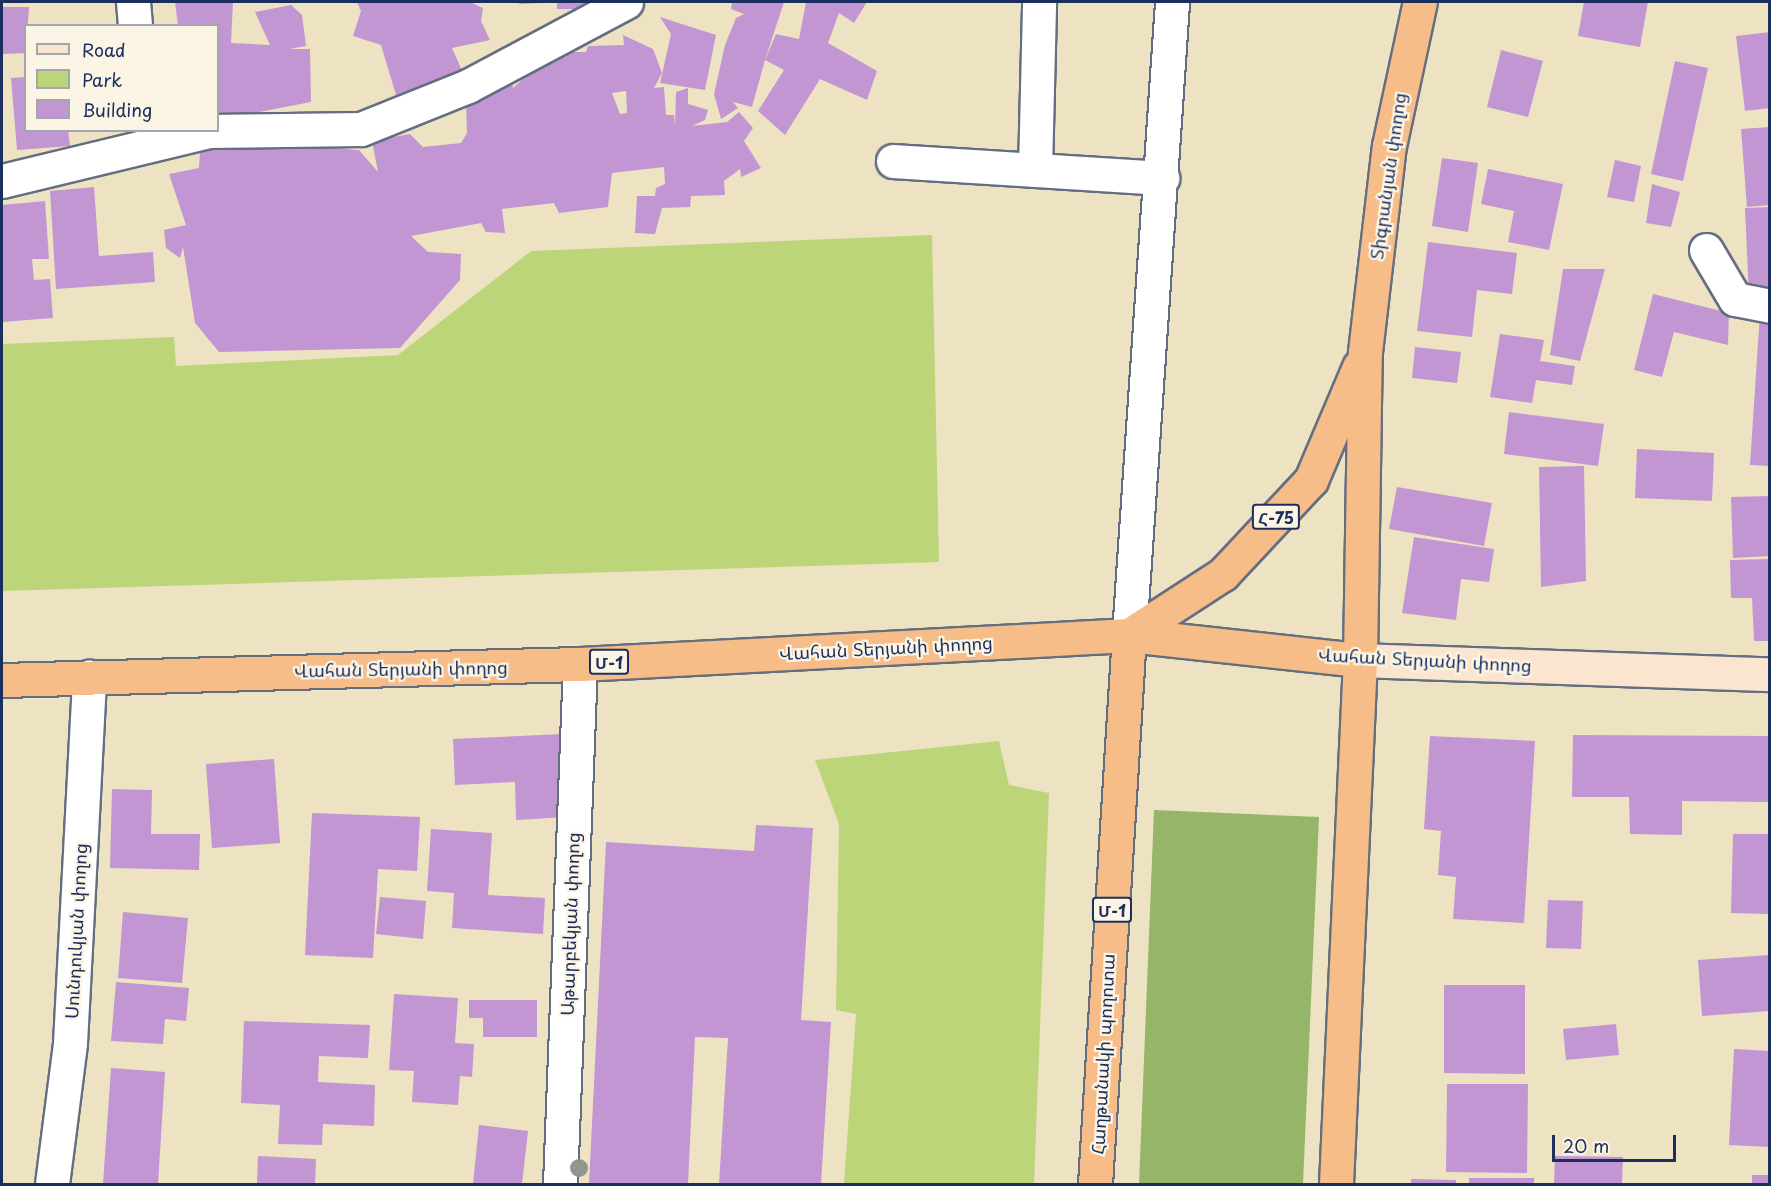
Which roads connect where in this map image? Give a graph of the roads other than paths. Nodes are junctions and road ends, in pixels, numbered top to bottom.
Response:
1 (133, 2) edge
2 (626, 2) edge
3 (1039, 2) edge
4 (1172, 2) edge
5 (1420, 2) edge
6 (135, 24) edge
7 (219, 131) edge
8 (202, 132) edge
9 (146, 140) edge
10 (893, 161) dead end
11 (1035, 170) junction
12 (1162, 178) junction
13 (2, 182) edge
14 (1706, 250) dead end
15 (1770, 306) edge
16 (1365, 352) junction
17 (1129, 635) junction
18 (1360, 660) junction
19 (580, 664) junction
20 (1770, 674) edge
21 (89, 676) junction
22 (2, 680) edge
23 (52, 1185) edge
24 (560, 1185) edge
25 (1095, 1185) edge
26 (1336, 1185) edge

1 - 6 street
2 - 7 street
3 - 11 street
4 - 12 street
5 - 16 highway, Տիգրանյան փողոց / Հ-75
8 - 9 street
9 - 13 street
10 - 11 street
11 - 12 street
12 - 17 street
14 - 15 street
16 - 17 highway, Տիգրանյան փողոց / Հ-75
16 - 18 highway, Տիգրանյան փողոց / Հ-75
17 - 18 highway, Վահան Տերյանի փողոց / Մ-1
17 - 19 highway, Վահան Տերյանի փողոց / Մ-1
17 - 25 highway, Հաղթանակի պողոտա / Մ-1
18 - 20 street, Վահան Տերյանի փողոց
18 - 26 highway
19 - 21 highway, Վահան Տերյանի փողոց / Մ-1
19 - 24 street, Աթարբեկյան փողոց
21 - 22 highway, Վահան Տերյանի փողոց / Մ-1
21 - 23 street, Սունդուկյան փողոց

